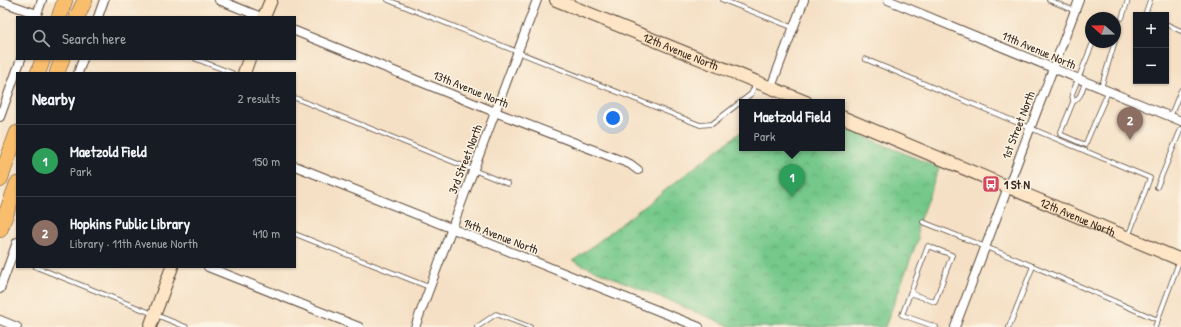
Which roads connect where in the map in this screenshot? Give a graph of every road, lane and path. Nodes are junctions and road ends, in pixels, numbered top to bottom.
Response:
1 (0, 0) edge
2 (42, 0) edge
3 (65, 0) edge
4 (84, 0) edge
5 (104, 0) edge
6 (219, 0) edge
7 (271, 0) edge
8 (388, 0) edge
9 (537, 0) edge
10 (556, 0) edge
11 (723, 0) edge
12 (804, 0) edge
13 (888, 0) edge
14 (1049, 0) edge
15 (1079, 0) edge
16 (1128, 0) edge
17 (1150, 0) edge
18 (1075, 11) junction
19 (1146, 12) edge
20 (37, 15) edge
21 (58, 16) edge
22 (77, 16) edge
23 (98, 16) edge
24 (259, 16) edge
25 (264, 16) edge
26 (1122, 18) dead end
27 (1169, 25) edge
28 (794, 28) junction
29 (296, 31) edge
30 (1181, 31) edge
31 (1091, 48) edge
32 (1113, 48) edge
33 (517, 52) junction
34 (865, 59) dead end
35 (21, 60) edge
36 (44, 60) edge
37 (62, 60) edge
38 (83, 60) edge
39 (199, 60) edge
40 (249, 60) edge
41 (1052, 69) junction
42 (16, 72) edge
43 (38, 72) edge
44 (57, 72) edge
45 (78, 72) edge
46 (229, 72) edge
47 (244, 72) edge
48 (16, 73) edge
49 (757, 81) junction
50 (1082, 81) junction
51 (771, 87) junction
52 (1104, 90) junction
53 (1181, 90) edge
54 (296, 98) edge
55 (744, 99) edge
56 (799, 99) edge
57 (1073, 102) junction
58 (739, 103) edge
59 (495, 112) junction
60 (0, 117) edge
61 (1170, 117) junction
62 (845, 118) edge
63 (1181, 121) edge
64 (1030, 128) junction
65 (1181, 129) edge
66 (16, 136) edge
67 (296, 166) edge
68 (474, 170) junction
69 (638, 170) dead end
70 (0, 180) edge
71 (508, 184) dead end
72 (16, 187) edge
73 (1007, 187) junction
74 (1157, 187) dead end
75 (923, 222) dead end
76 (451, 229) junction
77 (0, 230) edge
78 (296, 234) edge
79 (1128, 237) junction
80 (985, 246) junction
81 (16, 247) edge
82 (14, 258) edge
83 (1181, 259) edge
84 (1033, 266) junction
85 (39, 268) edge
86 (172, 268) edge
87 (211, 268) edge
88 (429, 287) junction
89 (0, 289) edge
90 (910, 293) junction
91 (154, 314) junction
92 (0, 320) edge
93 (1158, 320) junction
94 (681, 323) edge
95 (17, 327) edge
96 (150, 327) edge
97 (186, 327) edge
98 (359, 327) edge
99 (414, 327) edge
100 (477, 327) edge
101 (530, 327) edge
102 (699, 327) edge
103 (936, 327) edge
104 (955, 327) edge
105 (1009, 327) edge
106 (1155, 327) edge

1 - 20 street
2 - 20 street
3 - 21 highway
4 - 22 highway
5 - 23 street
6 - 24 street
7 - 25 street
8 - 33 lane
9 - 33 street, 3rd Street North
10 - 49 street, 12th Avenue North
11 - 28 lane
12 - 28 street
13 - 41 street, 11th Avenue North
14 - 18 lane
15 - 18 street, 1st Street North
16 - 26 lane
17 - 19 lane
18 - 41 street, 1st Street North
27 - 30 lane
28 - 51 street
29 - 59 street, 13th Avenue North
31 - 50 lane
32 - 52 lane
33 - 58 lane
33 - 59 street, 3rd Street North
34 - 64 lane
35 - 42 street
36 - 43 highway
37 - 44 highway
38 - 45 street
39 - 46 lane
40 - 47 street
41 - 50 street, 11th Avenue North
41 - 64 street, 1st Street North
48 - 60 street
49 - 51 street, 12th Avenue North
49 - 55 lane
50 - 52 street, 11th Avenue North
50 - 57 lane
50 - 57 lane
51 - 56 street, 12th Avenue North
52 - 57 lane
52 - 61 street, 11th Avenue North
53 - 61 lane
54 - 68 lane
59 - 68 street, 3rd Street North
59 - 69 street, 13th Avenue North
61 - 63 street, 11th Avenue North
62 - 73 street, 12th Avenue North
64 - 73 street, 1st Street North
64 - 79 lane
65 - 74 lane
66 - 70 highway
67 - 76 street, 14th Avenue North
68 - 71 lane
68 - 76 street, 3rd Street North
72 - 77 highway
73 - 79 street, 12th Avenue North
73 - 80 street, 1st Street North
75 - 80 lane
76 - 88 street, 3rd Street North
76 - 94 street, 14th Avenue North
78 - 88 lane
79 - 83 street, 12th Avenue North
80 - 84 lane
80 - 104 street, 1st Street North
81 - 82 street
82 - 89 street
83 - 93 lane
84 - 93 lane
84 - 105 lane
85 - 91 lane
86 - 91 street
87 - 98 street
88 - 99 street, 3rd Street North
90 - 90 lane
90 - 103 lane
91 - 96 street
91 - 97 lane
92 - 95 street
93 - 106 lane
94 - 102 street, 14th Avenue North
100 - 101 lane

